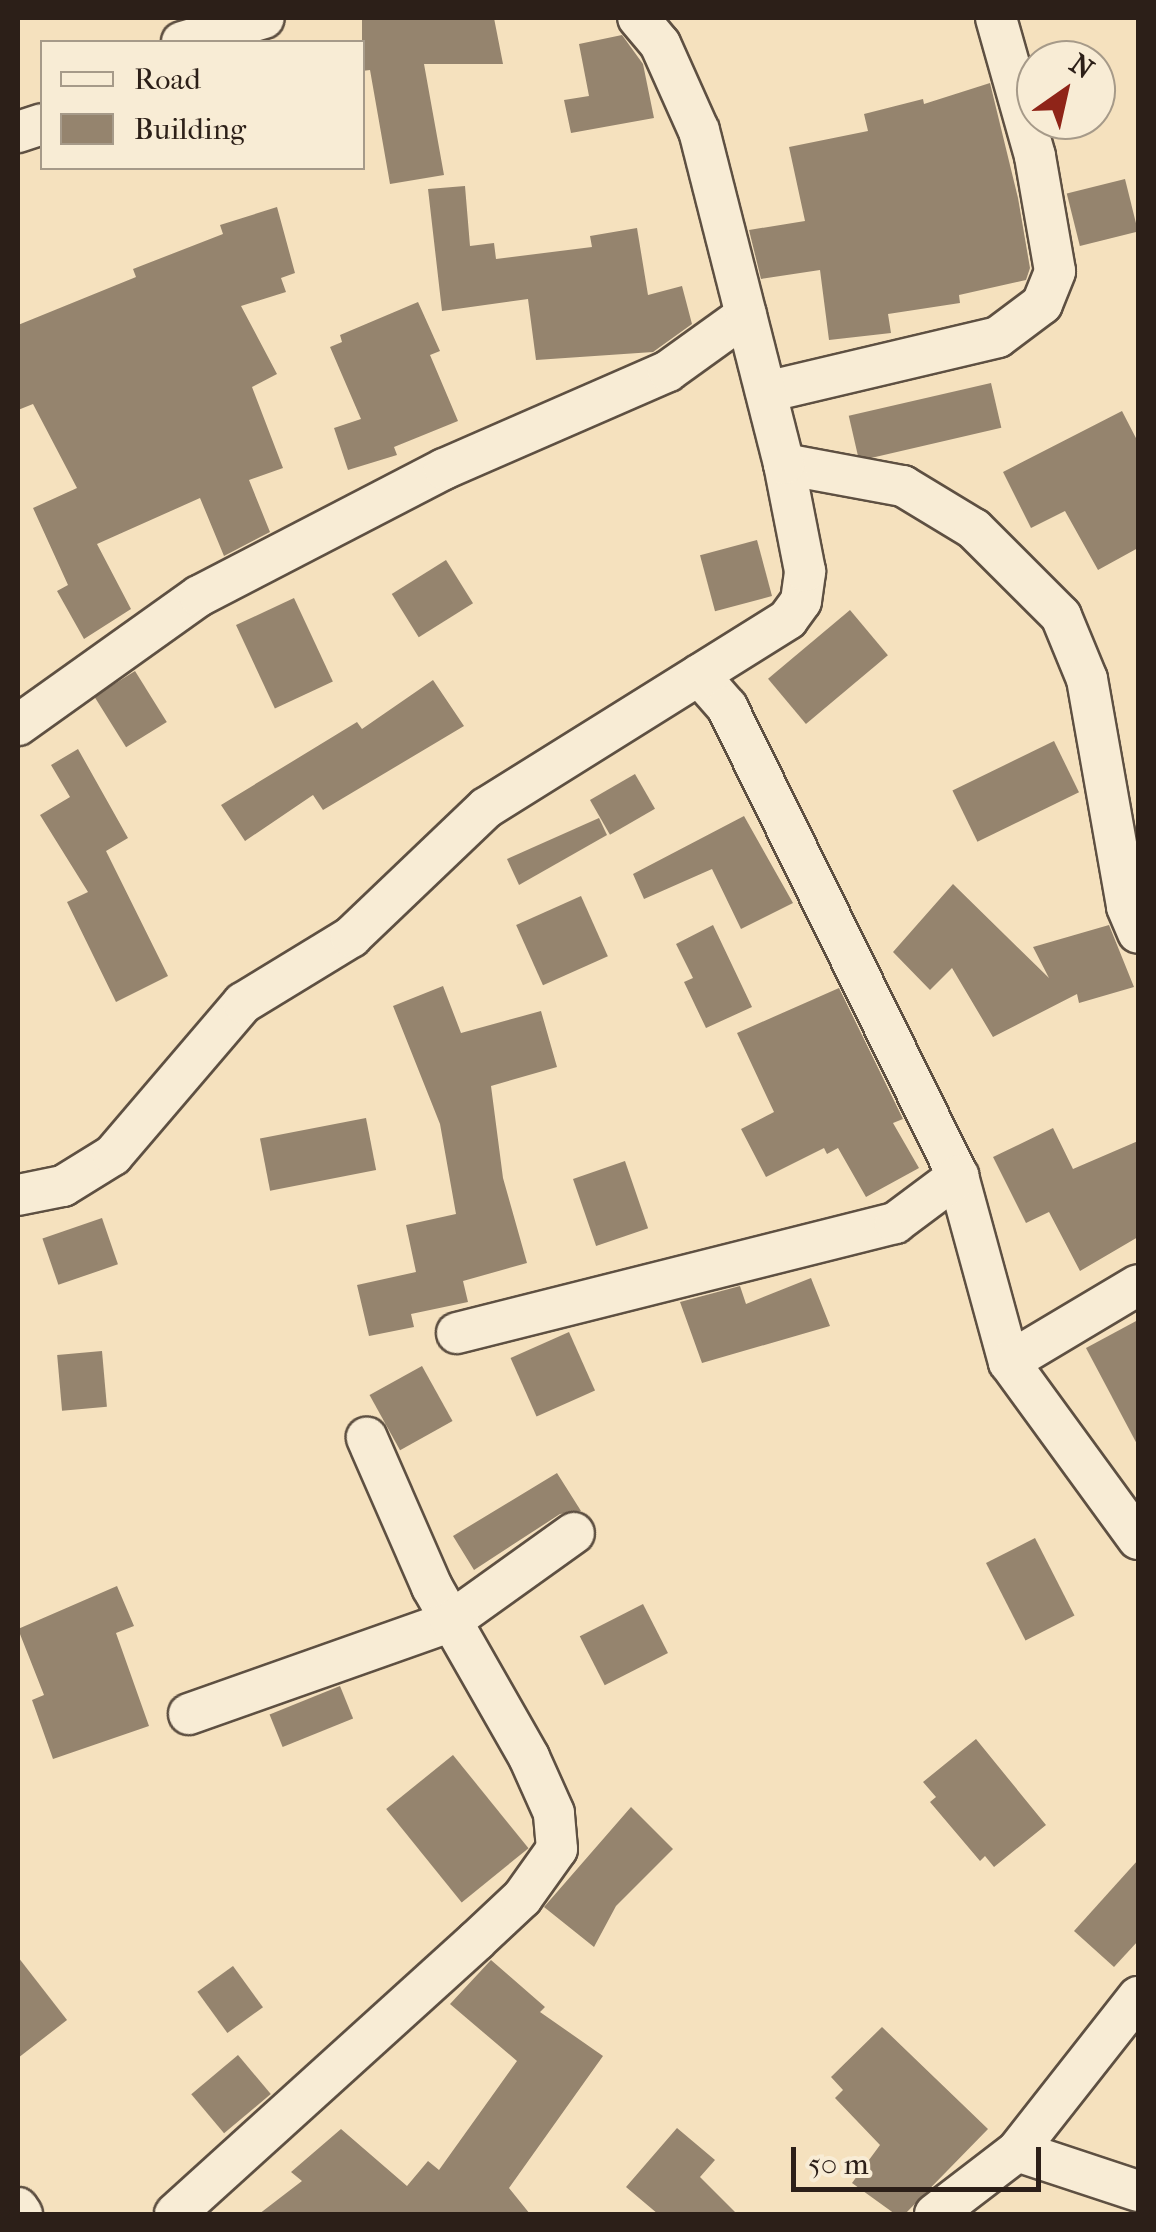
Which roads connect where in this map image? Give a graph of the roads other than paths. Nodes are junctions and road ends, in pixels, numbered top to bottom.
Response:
1 (264, 18) edge
2 (638, 18) edge
3 (996, 18) edge
4 (189, 40) edge
5 (746, 315) junction
6 (766, 392) junction
7 (784, 464) junction
8 (699, 676) junction
9 (18, 725) edge
10 (1138, 933) edge
11 (958, 1176) junction
12 (18, 1196) edge
13 (1138, 1285) edge
14 (457, 1334) dead end
15 (1009, 1362) junction
16 (367, 1438) dead end
17 (574, 1533) dead end
18 (1138, 1540) edge
19 (451, 1621) junction
20 (190, 1714) dead end
21 (1138, 1998) edge
22 (1017, 2151) junction
23 (1138, 2190) edge
24 (18, 2208) edge
25 (22, 2214) edge
26 (176, 2214) edge
27 (935, 2214) edge

1 - 4 street
2 - 5 street
3 - 6 street
5 - 6 street
5 - 9 street
6 - 7 street
7 - 8 street
7 - 10 street
8 - 11 street
8 - 12 street
11 - 14 street
11 - 15 street
13 - 15 street
15 - 18 street
16 - 19 street
17 - 19 street
19 - 20 street
19 - 26 street
21 - 22 street
22 - 23 street
22 - 27 street
24 - 25 street

